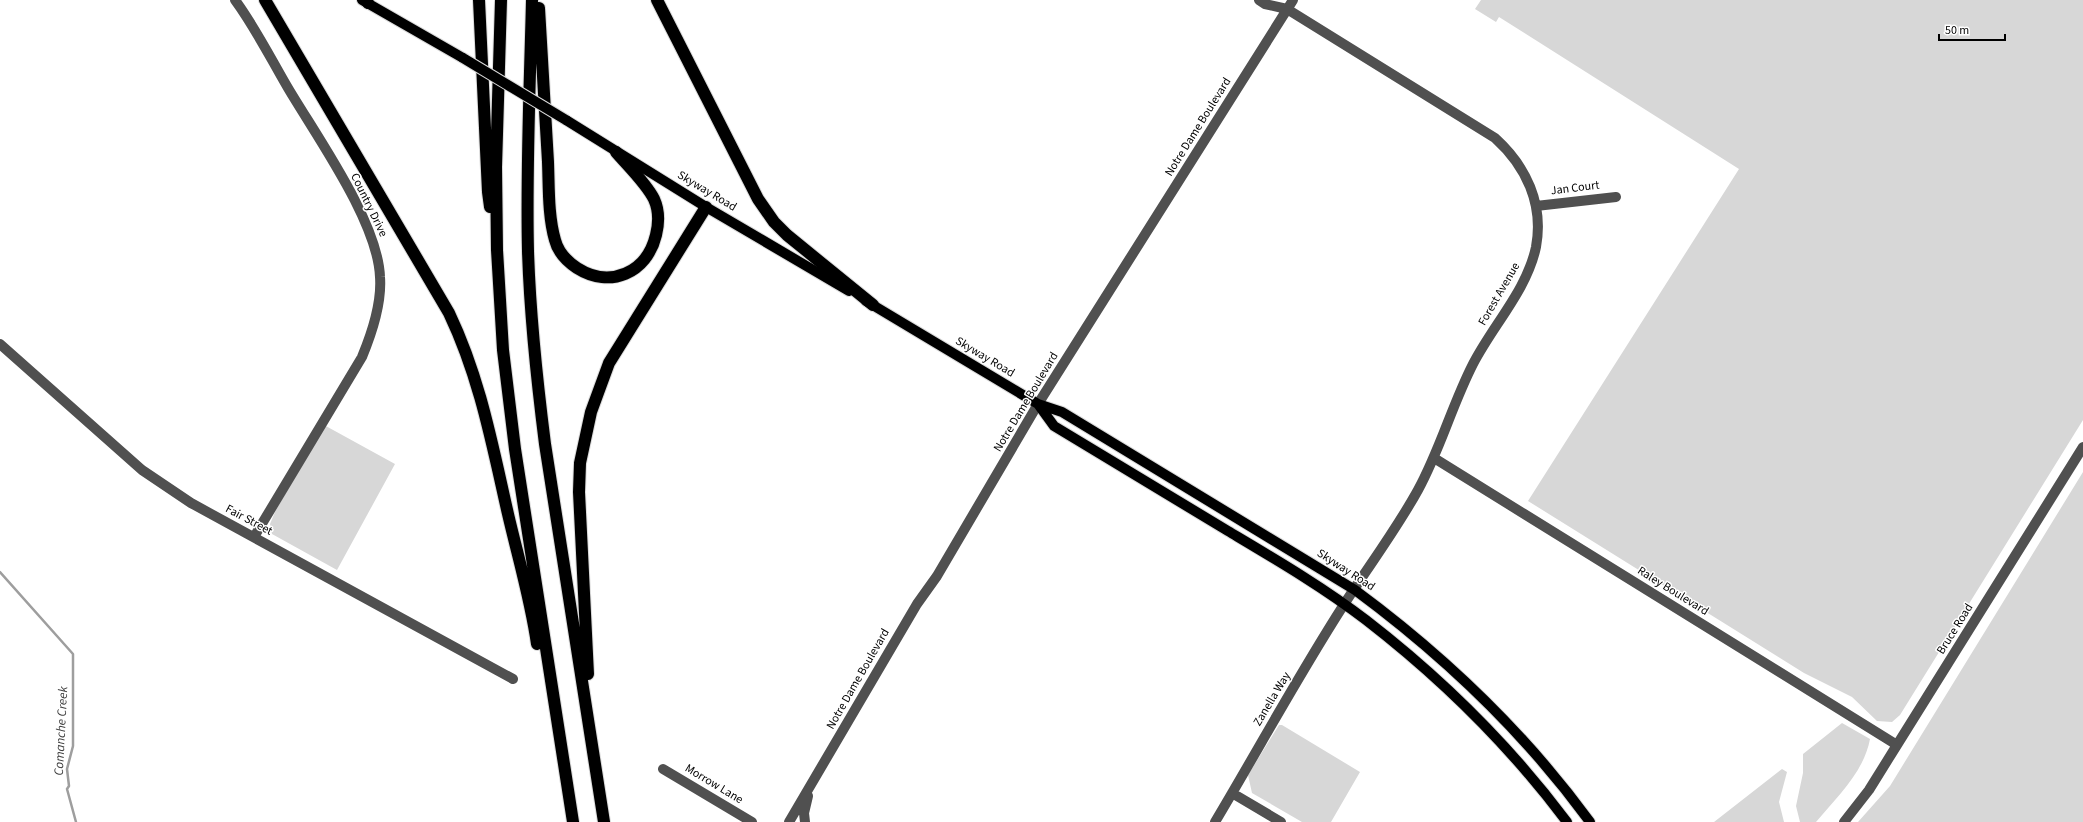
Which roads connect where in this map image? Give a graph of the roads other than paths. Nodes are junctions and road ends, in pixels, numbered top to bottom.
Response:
1 (235, 0) edge
2 (265, 0) edge
3 (479, 0) edge
4 (501, 0) edge
5 (532, 0) edge
6 (538, 0) edge
7 (657, 0) edge
8 (1259, 0) edge
9 (365, 1) edge
10 (1287, 3) edge
11 (482, 70) junction
12 (616, 152) junction
13 (1616, 197) dead end
14 (1536, 206) junction
15 (706, 207) junction
16 (497, 250) junction
17 (873, 305) junction
18 (0, 344) edge
19 (1038, 404) junction
20 (2083, 447) edge
21 (1434, 458) junction
22 (254, 537) junction
23 (1354, 590) junction
24 (1344, 605) junction
25 (513, 679) dead end
26 (555, 711) junction
27 (592, 739) junction
28 (1897, 745) junction
29 (663, 769) dead end
30 (811, 786) junction
31 (1232, 793) junction
32 (573, 822) edge
33 (604, 822) edge
34 (752, 822) edge
35 (789, 822) edge
36 (805, 822) edge
37 (1215, 822) edge
38 (1281, 822) edge
39 (1567, 822) edge
40 (1590, 822) edge
41 (1844, 822) edge

1 - 22 street, Country Drive
2 - 26 highway
3 - 11 highway
4 - 16 highway
5 - 27 highway
6 - 12 highway
7 - 17 highway
8 - 10 street, Forest Avenue
9 - 11 main road, Skyway Road, bridge
10 - 14 street, Forest Avenue
10 - 19 street, Notre Dame Boulevard
11 - 12 main road, Skyway Road, bridge
11 - 16 highway
12 - 15 main road, Skyway Road
13 - 14 street, Jan Court
14 - 21 street, Forest Avenue
15 - 17 main road, Skyway Road
15 - 27 highway
16 - 26 highway
17 - 19 main road, Skyway Road
18 - 22 street, Fair Street
19 - 23 main road, Skyway Road
19 - 24 main road, Skyway Road
19 - 30 street, Notre Dame Boulevard
20 - 28 street, Bruce Road
21 - 23 street, Forest Avenue
21 - 28 street, Raley Boulevard
22 - 25 street, Fair Street
23 - 24 street, Zanella Way
23 - 40 main road, Skyway Road
24 - 31 street, Zanella Way
24 - 39 main road, Skyway Road
26 - 32 highway
27 - 33 highway
28 - 41 street, Bruce Road
29 - 34 street, Morrow Lane
30 - 35 street, Notre Dame Boulevard
30 - 36 street
31 - 37 street, Zanella Way
31 - 38 street

